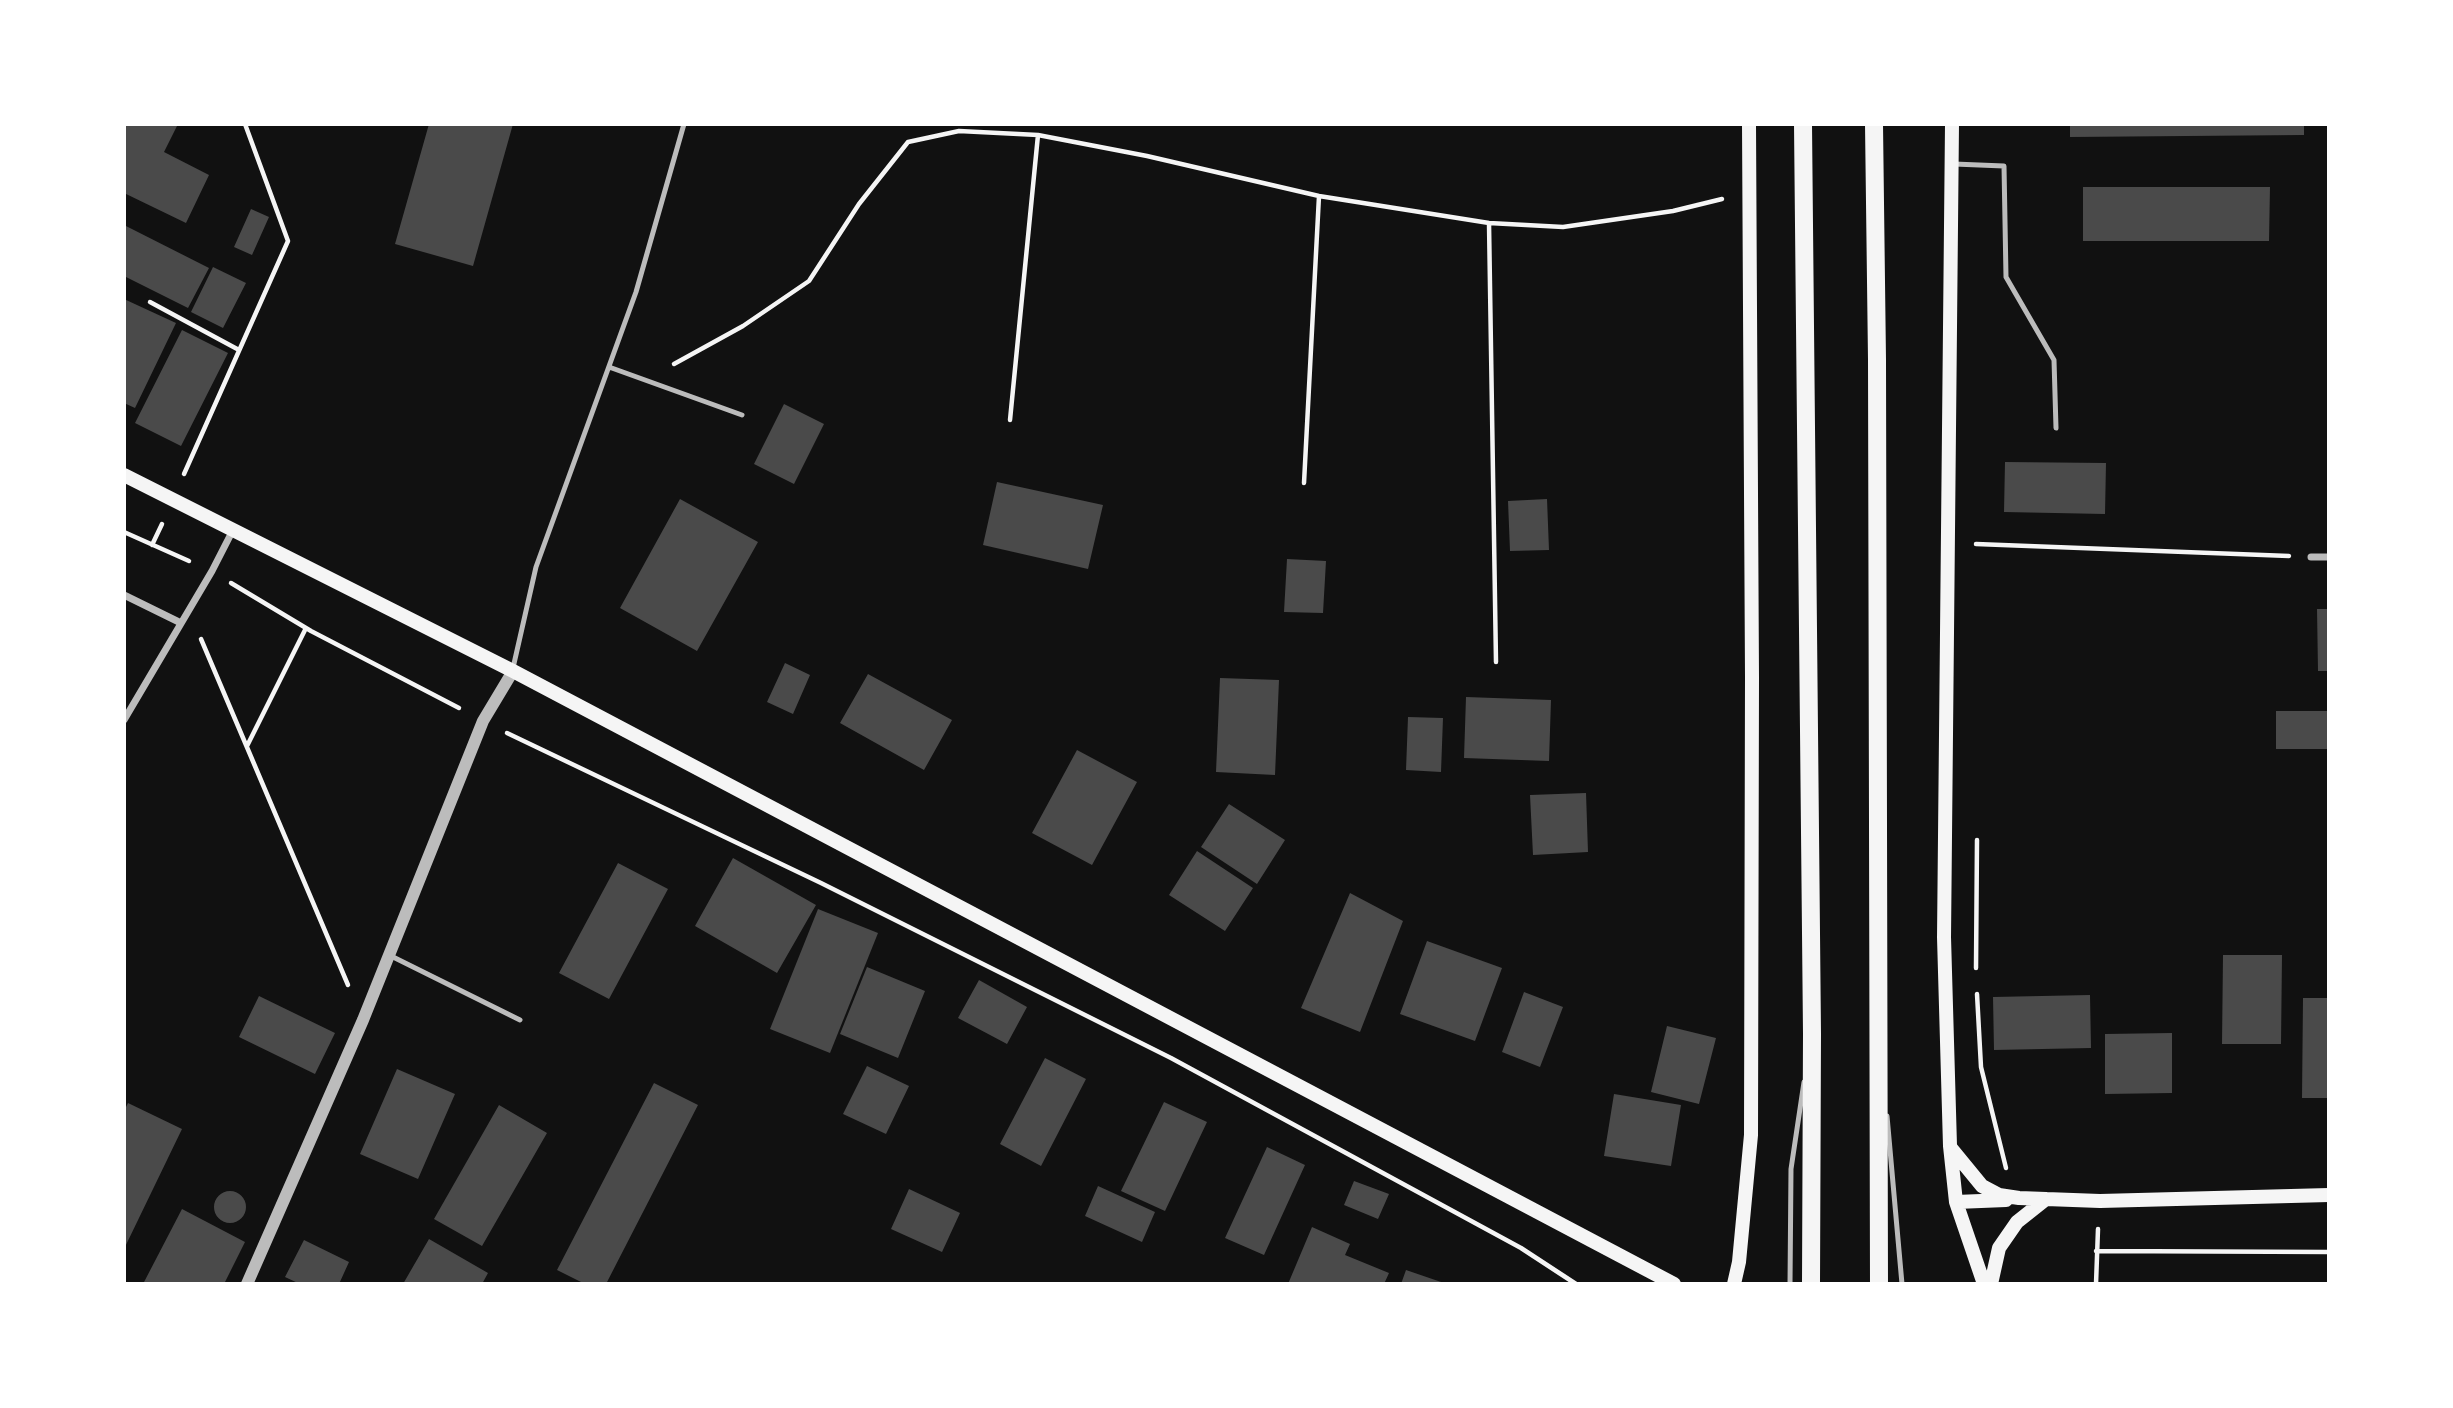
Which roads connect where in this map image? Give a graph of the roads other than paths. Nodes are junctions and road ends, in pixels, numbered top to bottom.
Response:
1 (684, 124) edge
2 (1749, 124) edge
3 (1803, 124) edge
4 (1874, 124) edge
5 (1952, 124) edge
6 (1950, 164) junction
7 (609, 367) junction
8 (742, 415) dead end
9 (2056, 428) dead end
10 (124, 475) edge
11 (233, 529) junction
12 (2311, 556) road end
13 (2329, 557) edge
14 (124, 595) edge
15 (181, 623) junction
16 (513, 671) junction
17 (124, 720) edge
18 (389, 956) junction
19 (520, 1020) dead end
20 (1879, 1024) junction
21 (1811, 1034) junction
22 (1950, 1146) junction
23 (2329, 1195) edge
24 (2046, 1199) junction
25 (1956, 1202) junction
26 (247, 1284) edge
27 (1674, 1284) edge
28 (1734, 1284) edge
29 (1790, 1284) edge
30 (1811, 1284) edge
31 (1879, 1284) edge
32 (1902, 1284) edge
33 (1984, 1284) edge
34 (1991, 1284) edge

1 - 7 lane
2 - 28 main road
3 - 21 main road
4 - 20 main road
5 - 6 main road
6 - 9 lane
6 - 22 main road
7 - 8 lane
7 - 16 lane
10 - 11 main road
11 - 15 street
11 - 16 main road
12 - 13 street
14 - 15 street
15 - 17 street
16 - 18 street
16 - 27 main road
18 - 19 lane
18 - 26 street
20 - 31 main road
20 - 32 lane
21 - 29 lane
21 - 30 main road
22 - 24 main road
22 - 25 main road
23 - 24 main road
24 - 25 main road
24 - 34 main road
25 - 33 main road

